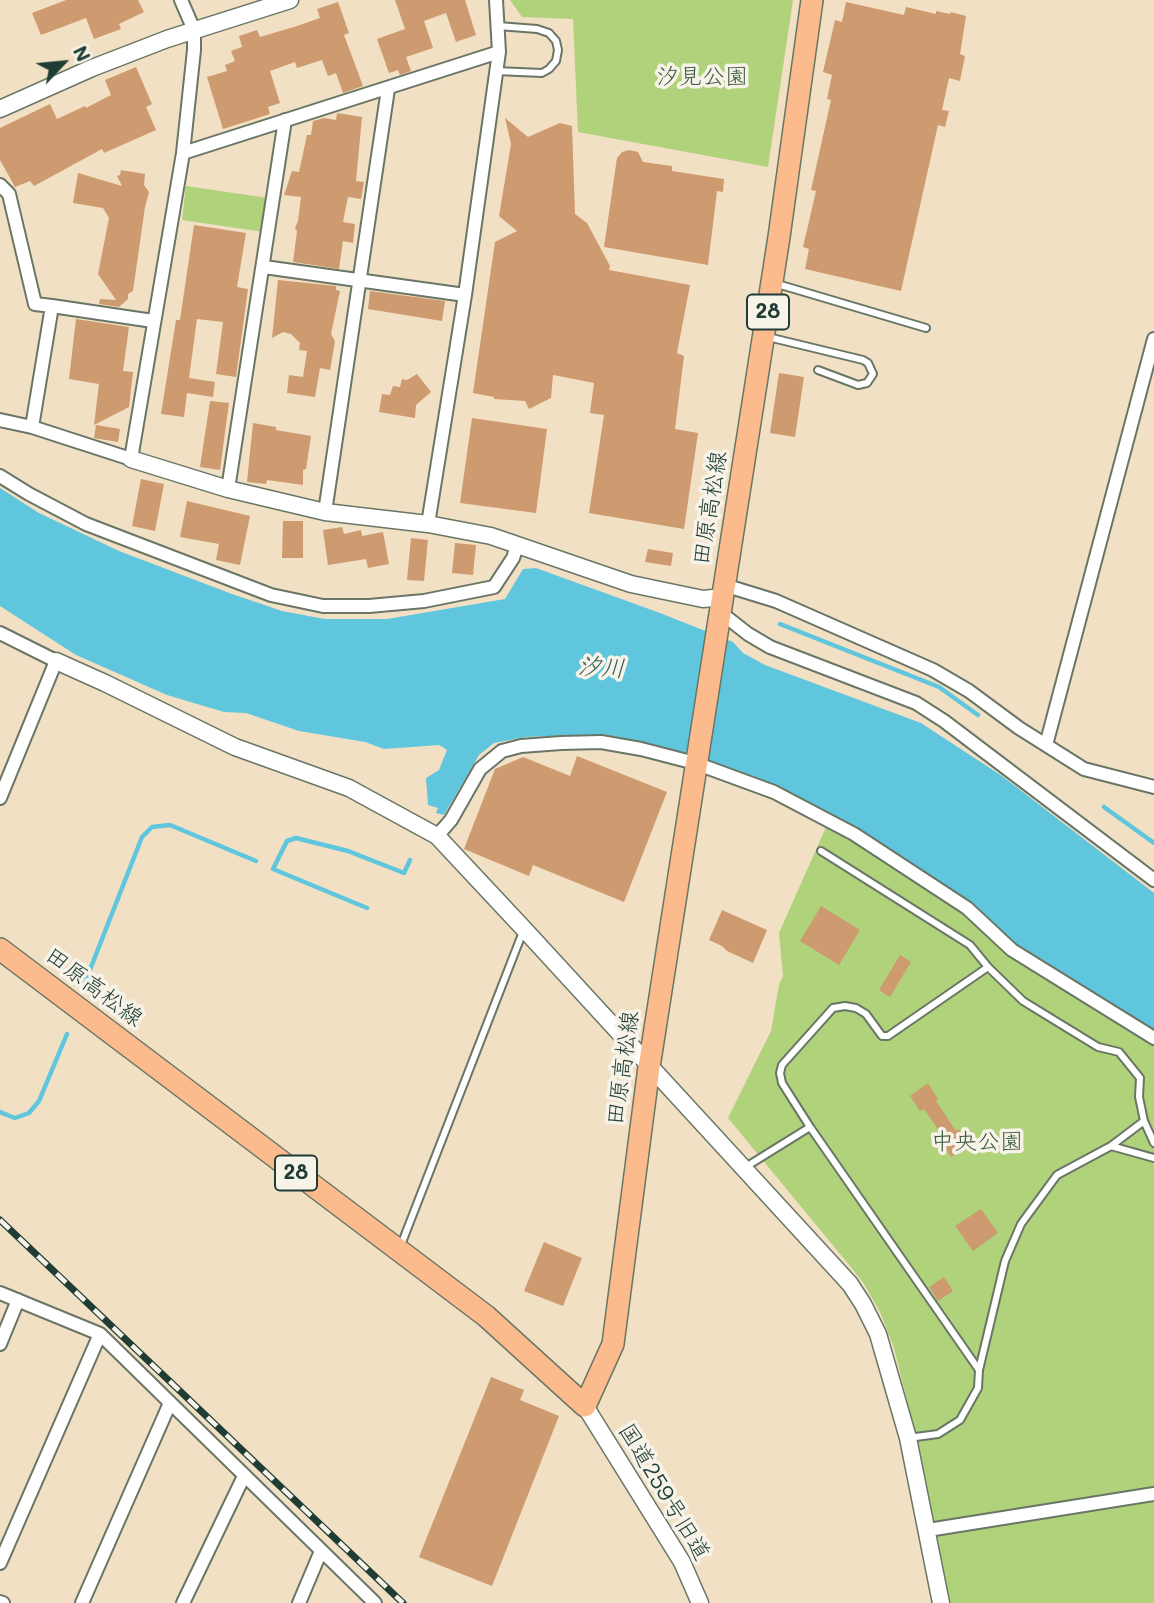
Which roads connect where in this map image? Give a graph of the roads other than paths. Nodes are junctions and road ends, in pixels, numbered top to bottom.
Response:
1 (181, 0) edge
2 (290, 0) edge
3 (496, 0) edge
4 (813, 0) edge
5 (498, 26) junction
6 (194, 30) junction
7 (499, 52) junction
8 (496, 71) junction
9 (388, 89) junction
10 (0, 109) edge
11 (285, 120) junction
12 (183, 153) junction
13 (0, 185) edge
14 (264, 267) junction
15 (360, 281) junction
16 (772, 282) junction
17 (465, 295) junction
18 (52, 306) junction
19 (153, 321) junction
20 (926, 328) dead end
21 (764, 336) junction
22 (1154, 340) edge
23 (818, 370) dead end
24 (0, 420) edge
25 (32, 427) junction
26 (131, 459) junction
27 (0, 476) edge
28 (228, 489) junction
29 (325, 512) junction
30 (428, 524) junction
31 (517, 546) junction
32 (721, 604) junction
33 (0, 634) edge
34 (55, 661) junction
35 (1046, 745) junction
36 (696, 760) junction
37 (1154, 787) edge
38 (0, 798) edge
39 (437, 836) junction
40 (821, 851) dead end
41 (1154, 880) edge
42 (524, 929) junction
43 (0, 949) edge
44 (988, 967) junction
45 (1154, 1038) edge
46 (649, 1066) junction
47 (1144, 1121) junction
48 (810, 1126) junction
49 (1154, 1143) edge
50 (1111, 1146) junction
51 (1154, 1158) edge
52 (743, 1168) junction
53 (399, 1250) junction
54 (0, 1293) edge
55 (18, 1300) junction
56 (100, 1334) junction
57 (0, 1344) edge
58 (979, 1370) junction
59 (170, 1403) junction
60 (585, 1406) junction
61 (908, 1438) junction
62 (244, 1476) junction
63 (1154, 1494) edge
64 (928, 1530) junction
65 (321, 1551) junction
66 (0, 1563) edge
67 (82, 1603) edge
68 (183, 1603) edge
69 (299, 1603) edge
70 (375, 1603) edge
71 (700, 1603) edge
72 (941, 1603) edge

1 - 6 street
2 - 6 street
3 - 5 street
4 - 16 main road, 田原高松線 / 28
5 - 7 street
5 - 8 lane
6 - 10 street
6 - 12 street
7 - 8 street
7 - 9 street
8 - 17 street
9 - 11 street
9 - 15 street
11 - 12 street
11 - 14 street
12 - 19 street
13 - 18 street
14 - 15 street
14 - 28 street
15 - 17 street
15 - 29 street
16 - 20 lane
16 - 21 main road, 田原高松線 / 28
17 - 30 street
18 - 19 street
18 - 25 street
19 - 26 street
21 - 23 lane
21 - 32 main road, 田原高松線 / 28
22 - 35 street
24 - 25 street
25 - 26 street
26 - 28 street
27 - 31 street
28 - 29 street
29 - 30 street
30 - 31 street
31 - 32 street
32 - 35 street
32 - 36 main road, 田原高松線 / 28
32 - 41 street
33 - 34 street
34 - 38 street
34 - 39 street
35 - 37 street
36 - 39 street
36 - 45 street
36 - 46 main road, 田原高松線 / 28
39 - 42 street
40 - 44 lane
42 - 46 street
42 - 53 lane
43 - 53 main road, 田原高松線 / 28
44 - 47 lane
44 - 48 lane
46 - 52 street
46 - 60 main road, 田原高松線 / 28
47 - 49 lane
47 - 50 lane
48 - 52 lane
48 - 58 lane
50 - 51 lane
50 - 58 lane
52 - 61 street
53 - 60 main road, 田原高松線 / 28
54 - 55 street
55 - 56 street
55 - 57 street
56 - 59 street
56 - 66 street
58 - 61 lane
59 - 62 street
59 - 67 street
60 - 71 street, 国道259号旧道
61 - 64 street
62 - 65 street
62 - 68 street
63 - 64 street
64 - 72 street
65 - 69 street
65 - 70 street

